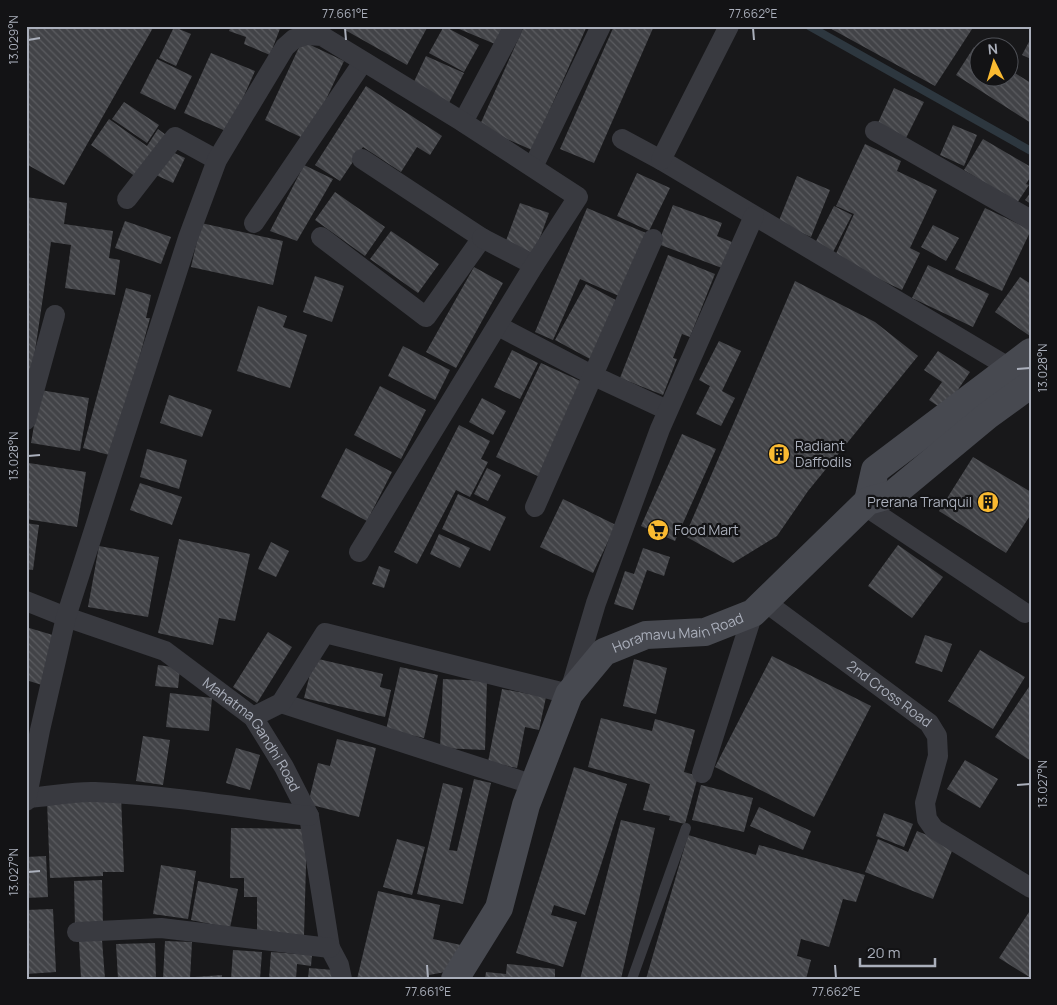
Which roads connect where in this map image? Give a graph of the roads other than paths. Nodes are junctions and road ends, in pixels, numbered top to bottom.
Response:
1 (601, 26) edge
2 (729, 26) edge
3 (512, 30) dead end
4 (363, 62) junction
5 (463, 122) junction
6 (875, 131) dead end
7 (622, 139) dead end
8 (362, 159) dead end
9 (217, 160) junction
10 (660, 160) junction
11 (533, 167) junction
12 (127, 199) dead end
13 (754, 216) junction
14 (1031, 220) edge
15 (254, 223) dead end
16 (321, 237) dead end
17 (482, 238) junction
18 (653, 239) dead end
19 (534, 265) junction
20 (55, 316) dead end
21 (498, 326) junction
22 (1024, 368) edge
23 (594, 376) junction
24 (667, 410) junction
25 (26, 420) edge
26 (866, 504) junction
27 (536, 507) dead end
28 (359, 552) dead end
29 (26, 601) edge
30 (759, 607) junction
31 (1024, 613) dead end
32 (66, 617) junction
33 (569, 694) junction
34 (281, 703) junction
35 (253, 717) junction
36 (702, 773) dead end
37 (534, 785) junction
38 (27, 799) edge
39 (309, 816) junction
40 (686, 828) dead end
41 (1031, 888) edge
42 (77, 932) dead end
43 (330, 948) junction
44 (342, 979) edge
45 (455, 979) edge
46 (632, 979) edge

1 - 11 street
2 - 10 street
3 - 5 street
4 - 5 street
4 - 9 street
4 - 15 street
5 - 11 street
6 - 14 street
7 - 10 street
8 - 17 street
9 - 12 street
9 - 32 street
10 - 13 street
11 - 19 street
13 - 22 street
13 - 24 street
16 - 17 street
17 - 19 street
18 - 23 street
19 - 21 street
20 - 25 street
21 - 23 street
21 - 28 street
22 - 26 main road
23 - 24 street
23 - 27 street
24 - 33 street
26 - 30 main road, Horamavu Main Road
26 - 31 street
29 - 32 street, Mahatma Gandhi Road
30 - 33 main road, Horamavu Main Road
30 - 36 street
30 - 41 street, 2nd Cross Road
32 - 35 street, Mahatma Gandhi Road
32 - 38 street
33 - 34 street
33 - 37 main road, Horamavu Main Road
34 - 35 street
34 - 37 street
35 - 39 street, Mahatma Gandhi Road
37 - 45 main road, Horamavu Main Road
38 - 39 street
39 - 43 street, Mahatma Gandhi Road
40 - 46 lane
42 - 43 street
43 - 44 street, Mahatma Gandhi Road

